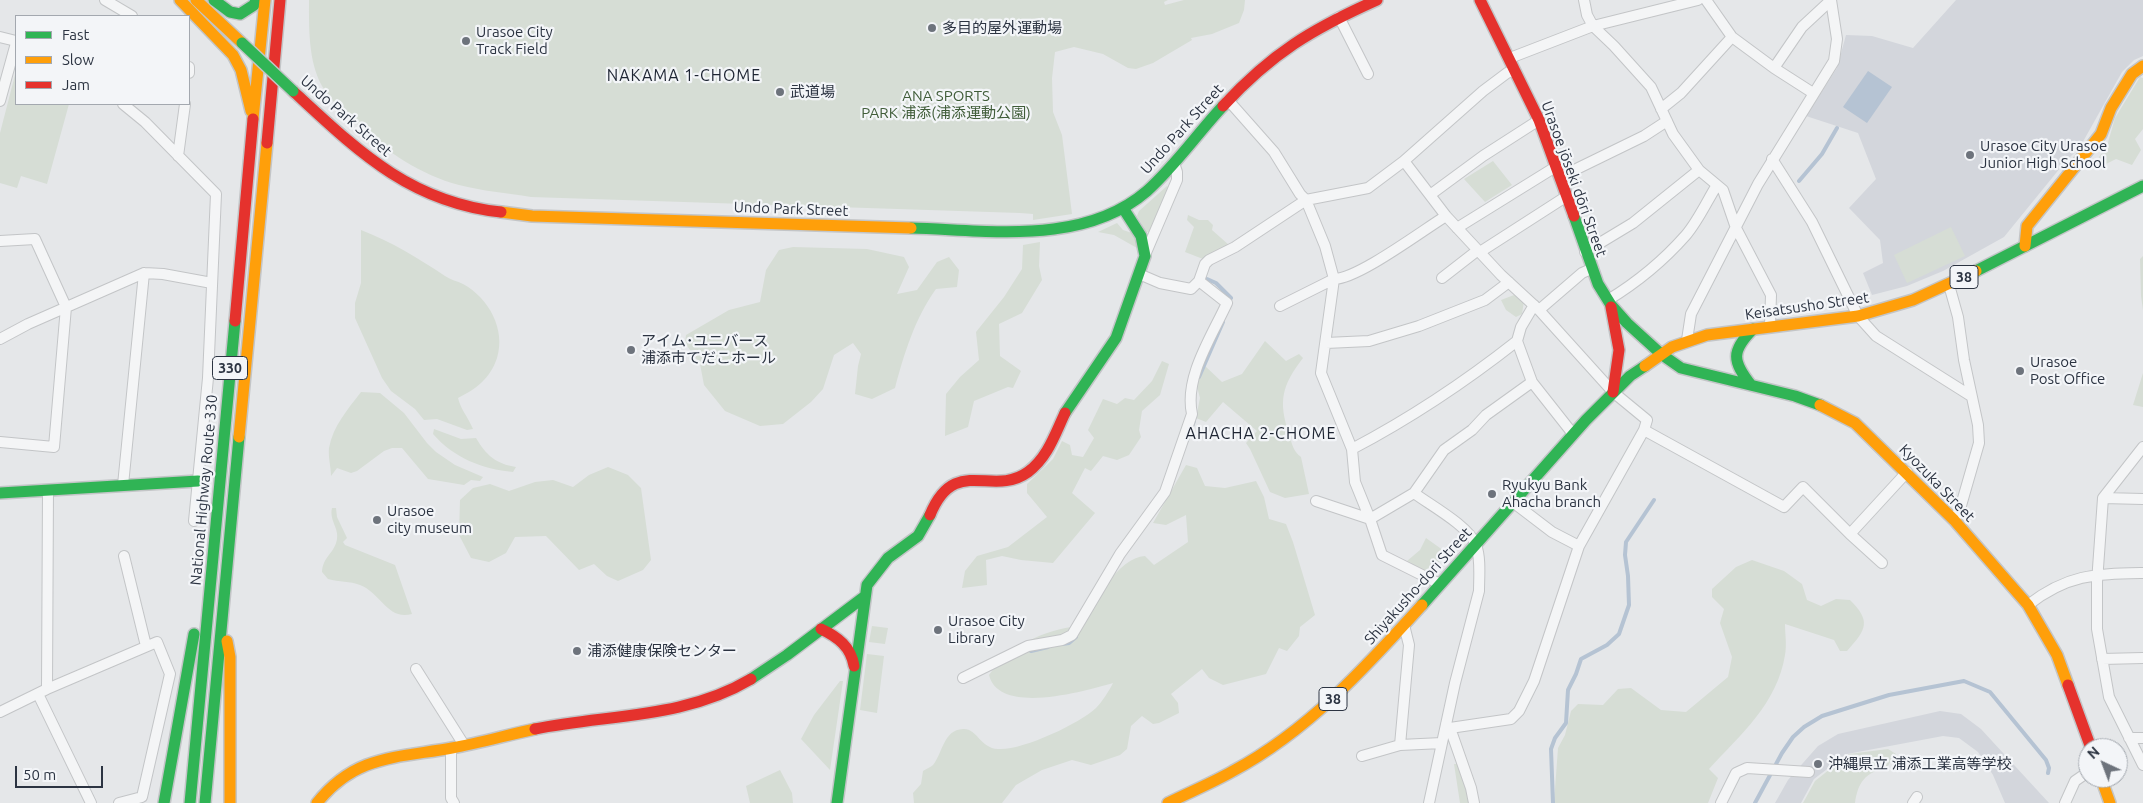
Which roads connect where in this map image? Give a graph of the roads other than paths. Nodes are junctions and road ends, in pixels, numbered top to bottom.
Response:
1 (105, 0) edge
2 (180, 0) edge
3 (196, 0) edge
4 (214, 0) edge
5 (256, 0) edge
6 (265, 0) edge
7 (280, 0) edge
8 (1377, 0) edge
9 (1480, 0) edge
10 (1584, 0) edge
11 (1698, 0) edge
12 (1706, 0) edge
13 (1831, 0) edge
14 (130, 15) edge
15 (1339, 17) junction
16 (1593, 26) junction
17 (0, 37) edge
18 (1732, 37) junction
19 (15, 42) edge
20 (15, 46) edge
21 (1510, 58) junction
22 (2143, 66) edge
23 (1774, 68) junction
24 (1515, 70) junction
25 (1368, 74) dead end
26 (1813, 93) junction
27 (1228, 100) junction
28 (0, 101) edge
29 (124, 105) edge
30 (185, 105) edge
31 (1661, 109) junction
32 (253, 116) junction
33 (1539, 120) junction
34 (1667, 121) junction
35 (178, 156) junction
36 (1772, 159) junction
37 (1404, 161) junction
38 (1174, 163) junction
39 (1699, 170) junction
40 (1559, 172) junction
41 (1717, 185) junction
42 (2143, 186) edge
43 (1430, 195) junction
44 (1567, 196) junction
45 (1306, 200) junction
46 (1123, 208) junction
47 (1446, 216) junction
48 (1457, 228) junction
49 (1736, 228) junction
50 (0, 241) edge
51 (2025, 246) junction
52 (1479, 251) junction
53 (1585, 252) junction
54 (1145, 256) junction
55 (1591, 269) junction
56 (144, 273) junction
57 (1138, 274) junction
58 (1442, 278) dead end
59 (1334, 279) junction
60 (1199, 281) junction
61 (1509, 282) junction
62 (212, 283) junction
63 (1949, 285) junction
64 (1609, 303) junction
65 (1280, 306) dead end
66 (66, 307) junction
67 (1536, 307) junction
68 (1858, 316) junction
69 (1770, 326) junction
70 (1754, 329) junction
71 (0, 339) edge
72 (1517, 340) junction
73 (1687, 340) junction
74 (1326, 343) junction
75 (1661, 354) junction
76 (1532, 382) junction
77 (1751, 385) junction
78 (1613, 392) junction
79 (1971, 396) junction
80 (1644, 430) junction
81 (1573, 434) junction
82 (0, 442) edge
83 (2143, 447) edge
84 (1352, 449) junction
85 (1907, 472) junction
86 (198, 481) junction
87 (123, 485) junction
88 (48, 490) junction
89 (0, 493) edge
90 (1414, 493) junction
91 (2103, 498) junction
92 (2143, 498) edge
93 (1316, 501) dead end
94 (1514, 503) junction
95 (1370, 519) junction
96 (1954, 520) junction
97 (194, 522) dead end
98 (1850, 534) junction
99 (1476, 545) junction
100 (1579, 546) junction
101 (124, 556) dead end
102 (1882, 563) dead end
103 (2143, 573) edge
104 (2097, 574) junction
105 (1440, 584) junction
106 (209, 593) junction
107 (864, 597) junction
108 (2028, 605) junction
109 (222, 621) junction
110 (1404, 625) junction
111 (821, 629) junction
112 (146, 646) junction
113 (2143, 658) edge
114 (2102, 659) junction
115 (416, 669) dead end
116 (854, 676) junction
117 (963, 678) dead end
118 (43, 692) junction
119 (0, 712) edge
120 (1448, 726) junction
121 (2087, 738) edge
122 (2129, 738) junction
123 (2143, 738) edge
124 (1442, 743) junction
125 (464, 745) junction
126 (1400, 745) junction
127 (451, 748) junction
128 (1362, 756) dead end
129 (2143, 765) edge
130 (1809, 772) dead end
131 (2078, 779) edge
132 (2105, 788) edge
133 (142, 800) edge
134 (91, 803) edge
135 (119, 803) edge
136 (164, 803) edge
137 (190, 803) edge
138 (205, 803) edge
139 (230, 803) edge
140 (317, 803) edge
141 (454, 803) edge
142 (837, 803) edge
143 (1168, 803) edge
144 (1429, 803) edge
145 (1474, 803) edge
146 (1721, 803) edge
147 (2065, 803) edge
148 (2110, 803) edge

1 - 14 street
2 - 32 main road
3 - 46 main road, Undo Park Street, bridge
4 - 5 main road
6 - 32 main road, National Highway Route 330 / 330
7 - 109 main road, National Highway Route 330 / 330
8 - 15 main road, Undo Park Street
9 - 21 main road, Urasoe jōseki dōri Street
10 - 16 street
11 - 16 street
12 - 18 street
13 - 23 street
13 - 26 street
15 - 25 street
15 - 27 main road, Undo Park Street
16 - 21 street
16 - 31 street
17 - 19 street
18 - 23 street
18 - 31 street
20 - 28 street
21 - 24 main road, Urasoe jōseki dōri Street
22 - 51 main road
23 - 26 street
24 - 33 main road, Urasoe jōseki dōri Street
24 - 37 street
26 - 36 street
27 - 38 main road, Undo Park Street
27 - 45 street
29 - 35 street
30 - 35 street
31 - 34 street
32 - 106 main road, National Highway Route 330 / 330
33 - 40 main road, Urasoe jōseki dōri Street
33 - 43 street
34 - 39 street
34 - 40 street
35 - 62 street
36 - 49 street
36 - 68 street
37 - 43 street
37 - 45 street
38 - 46 main road, Undo Park Street
38 - 54 street
39 - 41 street
39 - 53 street
40 - 44 main road, Urasoe jōseki dōri Street
40 - 48 street
41 - 49 street
41 - 64 street
42 - 51 main road, Keisatsusho Street / 38
43 - 47 street
44 - 52 street
44 - 53 main road, Urasoe jōseki dōri Street
45 - 59 street
45 - 60 street
46 - 54 main road
47 - 48 street
47 - 59 street
48 - 52 street
49 - 69 street
49 - 73 street
50 - 66 street
51 - 63 main road, Keisatsusho Street / 38
52 - 58 street
52 - 61 street
53 - 55 main road, Urasoe jōseki dōri Street
54 - 57 main road
55 - 64 main road, Urasoe jōseki dōri Street
55 - 67 street
56 - 62 street
56 - 66 street
56 - 87 street
57 - 60 street
57 - 107 main road
59 - 65 street
59 - 74 street
60 - 117 street
61 - 67 street
61 - 74 street
62 - 86 street
63 - 68 main road, Keisatsusho Street / 38
63 - 79 street
64 - 75 main road, Urasoe jōseki dōri Street
64 - 78 main road
66 - 71 street
66 - 82 street
67 - 72 street
67 - 78 street
68 - 69 main road, Keisatsusho Street / 38
68 - 79 street
69 - 70 main road, Keisatsusho Street / 38
70 - 73 main road, Keisatsusho Street / 38
70 - 77 main road
72 - 76 street
72 - 84 street
73 - 75 main road, Keisatsusho Street / 38
74 - 84 street
75 - 77 main road, Kyozuka Street
75 - 78 main road, Shiyakusho-dori Street / 38
76 - 81 street
76 - 90 street
77 - 85 main road, Kyozuka Street
78 - 80 street
78 - 81 main road, Shiyakusho-dori Street / 38
79 - 96 street
80 - 98 street
80 - 100 street
81 - 94 main road, Shiyakusho-dori Street / 38
83 - 91 street
84 - 95 street
85 - 96 main road, Kyozuka Street
85 - 98 street
86 - 87 main road
86 - 97 street
87 - 88 main road
88 - 89 main road
88 - 118 street
90 - 95 street
90 - 99 street
91 - 92 street
91 - 104 street
93 - 95 street
94 - 99 main road, Shiyakusho-dori Street / 38
94 - 100 street
95 - 105 street
96 - 108 main road, Kyozuka Street
98 - 102 street
99 - 105 main road, Shiyakusho-dori Street / 38
99 - 120 street
100 - 120 street
101 - 112 street
103 - 104 street
104 - 108 street
104 - 114 street
105 - 110 main road, Shiyakusho-dori Street / 38
106 - 136 main road
106 - 137 main road, National Highway Route 330 / 330
107 - 111 main road
107 - 116 main road
108 - 121 main road, Kyozuka Street
109 - 138 main road, National Highway Route 330 / 330
109 - 139 main road
110 - 126 street
110 - 143 main road, Shiyakusho-dori Street / 38
111 - 116 main road
111 - 125 main road
112 - 118 street
112 - 133 street
113 - 114 street
114 - 122 street
115 - 125 street
116 - 142 main road
118 - 119 street
118 - 134 street
120 - 124 street
120 - 145 street
122 - 123 street
122 - 129 street
124 - 126 street
124 - 144 street
125 - 127 main road
126 - 128 street
127 - 140 main road
127 - 141 street
130 - 146 street
131 - 147 street
132 - 148 main road
133 - 135 street

